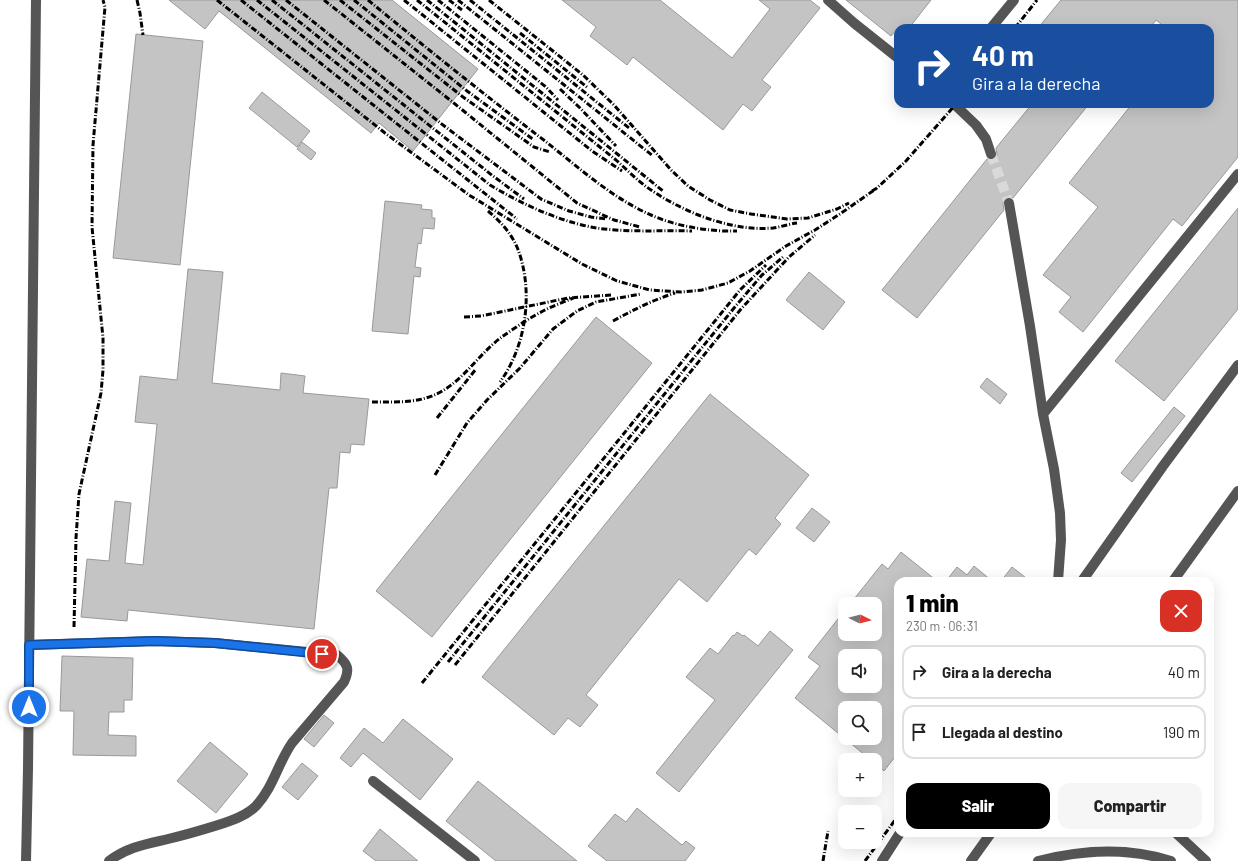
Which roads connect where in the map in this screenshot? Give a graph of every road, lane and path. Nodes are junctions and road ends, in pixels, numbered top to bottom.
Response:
1 (36, 0) edge
2 (828, 0) edge
3 (1014, 0) edge
4 (994, 24) edge
5 (894, 55) edge
6 (958, 108) edge
7 (991, 154) tunnel mouth
8 (1238, 174) edge
9 (1009, 203) tunnel mouth
10 (1238, 365) edge
11 (1043, 414) junction
12 (1238, 491) edge
13 (1058, 577) edge
14 (1085, 577) edge
15 (1176, 577) edge
16 (29, 645) junction
17 (373, 781) dead end
18 (897, 837) edge
19 (988, 837) edge
20 (1180, 837) edge
21 (26, 861) edge
22 (109, 861) edge
23 (475, 861) edge
24 (882, 861) edge
25 (971, 861) edge
26 (1038, 861) edge
27 (1171, 861) edge
28 (1206, 861) edge

1 - 16 street
2 - 5 street
3 - 4 street
6 - 7 street
8 - 11 street
9 - 11 street
10 - 14 street
11 - 13 street
12 - 15 street
16 - 21 street
16 - 22 street
17 - 23 street
18 - 24 street
19 - 25 street
20 - 28 street
26 - 27 street

